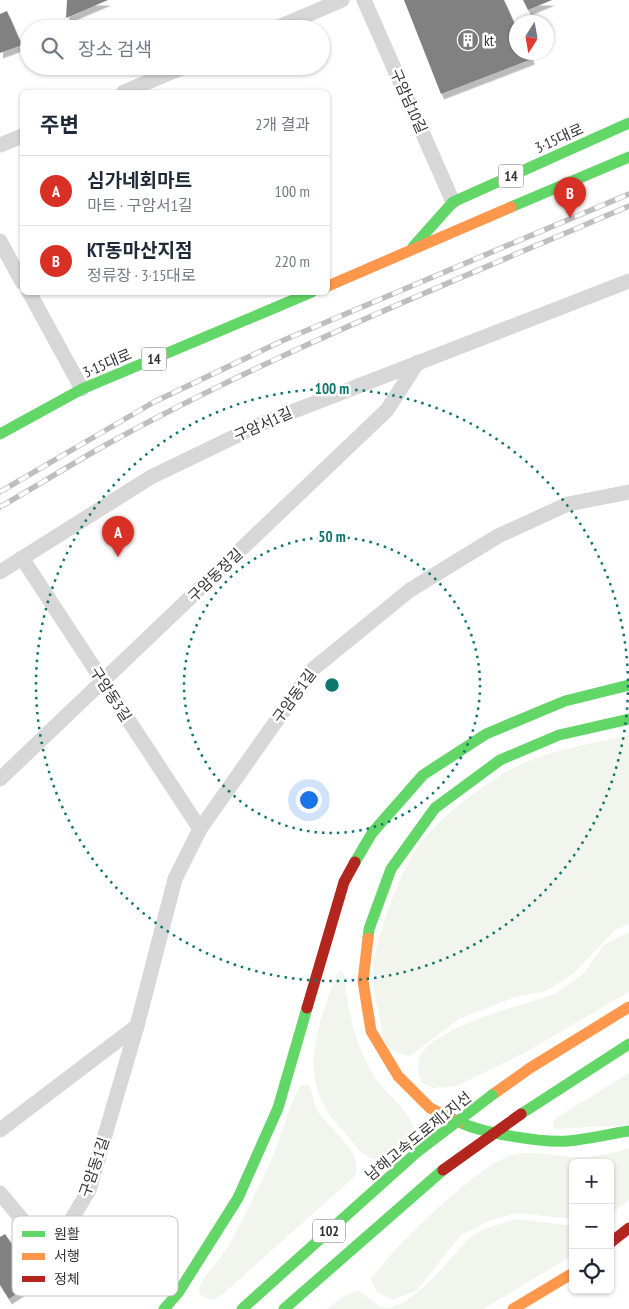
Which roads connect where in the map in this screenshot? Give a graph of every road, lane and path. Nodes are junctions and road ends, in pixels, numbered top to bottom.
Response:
1 (342, 0) edge
2 (364, 0) edge
3 (295, 20) edge
4 (165, 75) edge
5 (129, 90) edge
6 (629, 123) edge
7 (20, 137) edge
8 (0, 145) edge
9 (629, 157) edge
10 (453, 202) junction
11 (0, 241) edge
12 (409, 252) junction
13 (20, 278) edge
14 (629, 281) edge
15 (330, 285) edge
16 (30, 295) edge
17 (305, 295) edge
18 (418, 362) junction
19 (82, 390) junction
20 (0, 434) edge
21 (629, 492) edge
22 (22, 558) junction
23 (0, 572) edge
24 (103, 683) junction
25 (629, 685) edge
26 (629, 719) edge
27 (0, 779) edge
28 (200, 829) junction
29 (629, 1007) edge
30 (137, 1026) junction
31 (629, 1044) edge
32 (0, 1130) edge
33 (629, 1131) edge
34 (0, 1193) edge
35 (19, 1216) edge
36 (74, 1216) edge
37 (629, 1228) edge
38 (614, 1240) edge
39 (569, 1275) edge
40 (178, 1293) edge
41 (175, 1296) edge
42 (164, 1309) edge
43 (242, 1309) edge
44 (284, 1309) edge
45 (513, 1309) edge

1 - 3 street
2 - 10 street, 구암남10길
4 - 5 street
6 - 10 main road, 3·15대로 / 14
7 - 8 street
9 - 12 main road, 3·15대로 / 14
10 - 12 main road, 3·15대로 / 14
11 - 13 street
12 - 15 main road, 3·15대로 / 14
14 - 18 street, 구암서1길
16 - 19 street
17 - 19 main road, 3·15대로 / 14
18 - 22 street, 구암서1길
18 - 24 street, 구암동정길
19 - 20 main road, 3·15대로 / 14
21 - 28 street, 구암동1길
22 - 23 street, 구암서1길
22 - 24 street, 구암동3길
24 - 27 street, 구암동정길
24 - 28 street, 구암동3길
25 - 40 main road
26 - 33 main road
28 - 30 street, 구암동1길
29 - 43 main road, 남해고속도로제1지선 / 102, bridge
30 - 32 street
30 - 36 street, 구암동1길
31 - 44 main road, 102, bridge
34 - 35 street, 구암동1길
37 - 38 main road
39 - 45 main road
41 - 42 main road

